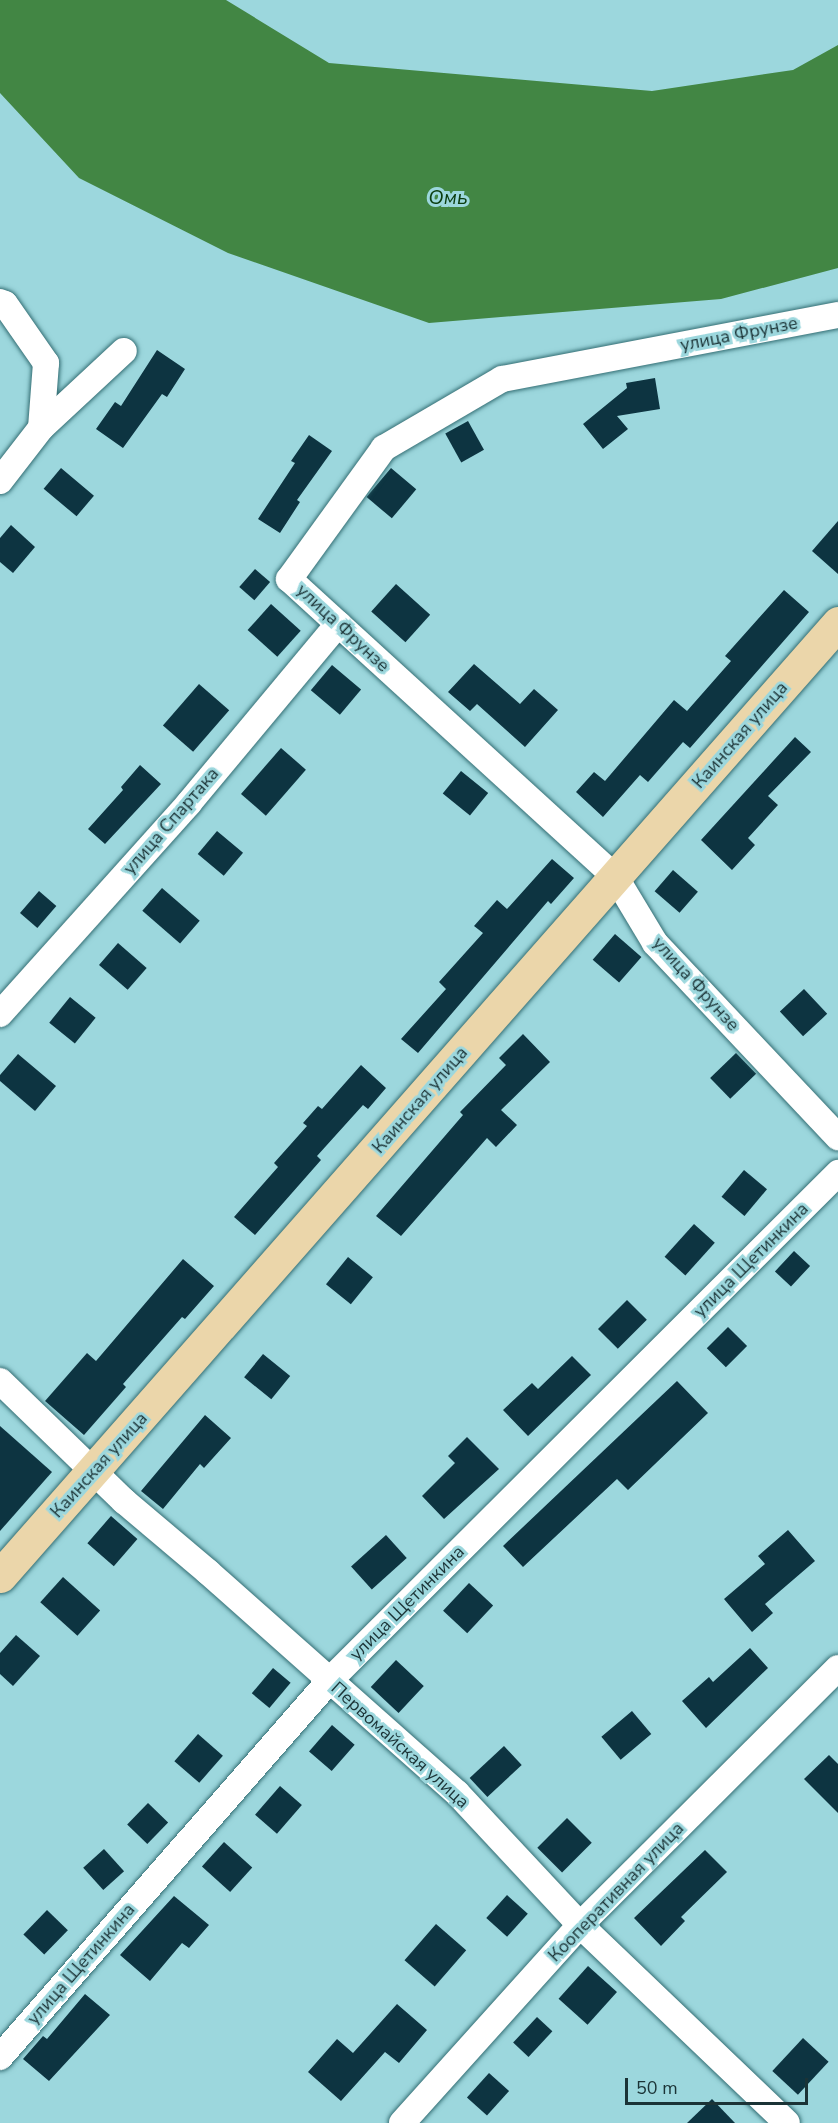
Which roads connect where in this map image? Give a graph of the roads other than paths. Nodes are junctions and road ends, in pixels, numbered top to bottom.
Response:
1 (0, 302) edge
2 (838, 315) edge
3 (124, 351) dead end
4 (40, 428) junction
5 (0, 481) edge
6 (838, 623) edge
7 (338, 624) junction
8 (616, 878) junction
9 (0, 1014) edge
10 (838, 1137) edge
11 (838, 1173) edge
12 (0, 1381) edge
13 (93, 1472) junction
14 (0, 1576) edge
15 (838, 1668) edge
16 (330, 1680) junction
17 (580, 1925) junction
18 (0, 2057) edge
19 (402, 2123) edge
20 (787, 2123) edge

1 - 4 street
2 - 7 street, улица Фрунзе
3 - 4 street
4 - 5 street
6 - 8 main road, Каинская улица
7 - 8 street, улица Фрунзе
7 - 9 street, улица Спартака
8 - 10 street, улица Фрунзе
8 - 13 main road, Каинская улица
11 - 16 street, улица Щетинкина
12 - 13 street, Первомайская улица
13 - 14 main road, Каинская улица
13 - 16 street, Первомайская улица
15 - 17 street, Кооперативная улица
16 - 17 street, Первомайская улица
16 - 18 street, улица Щетинкина
17 - 19 street, Кооперативная улица
17 - 20 street, Первомайская улица

